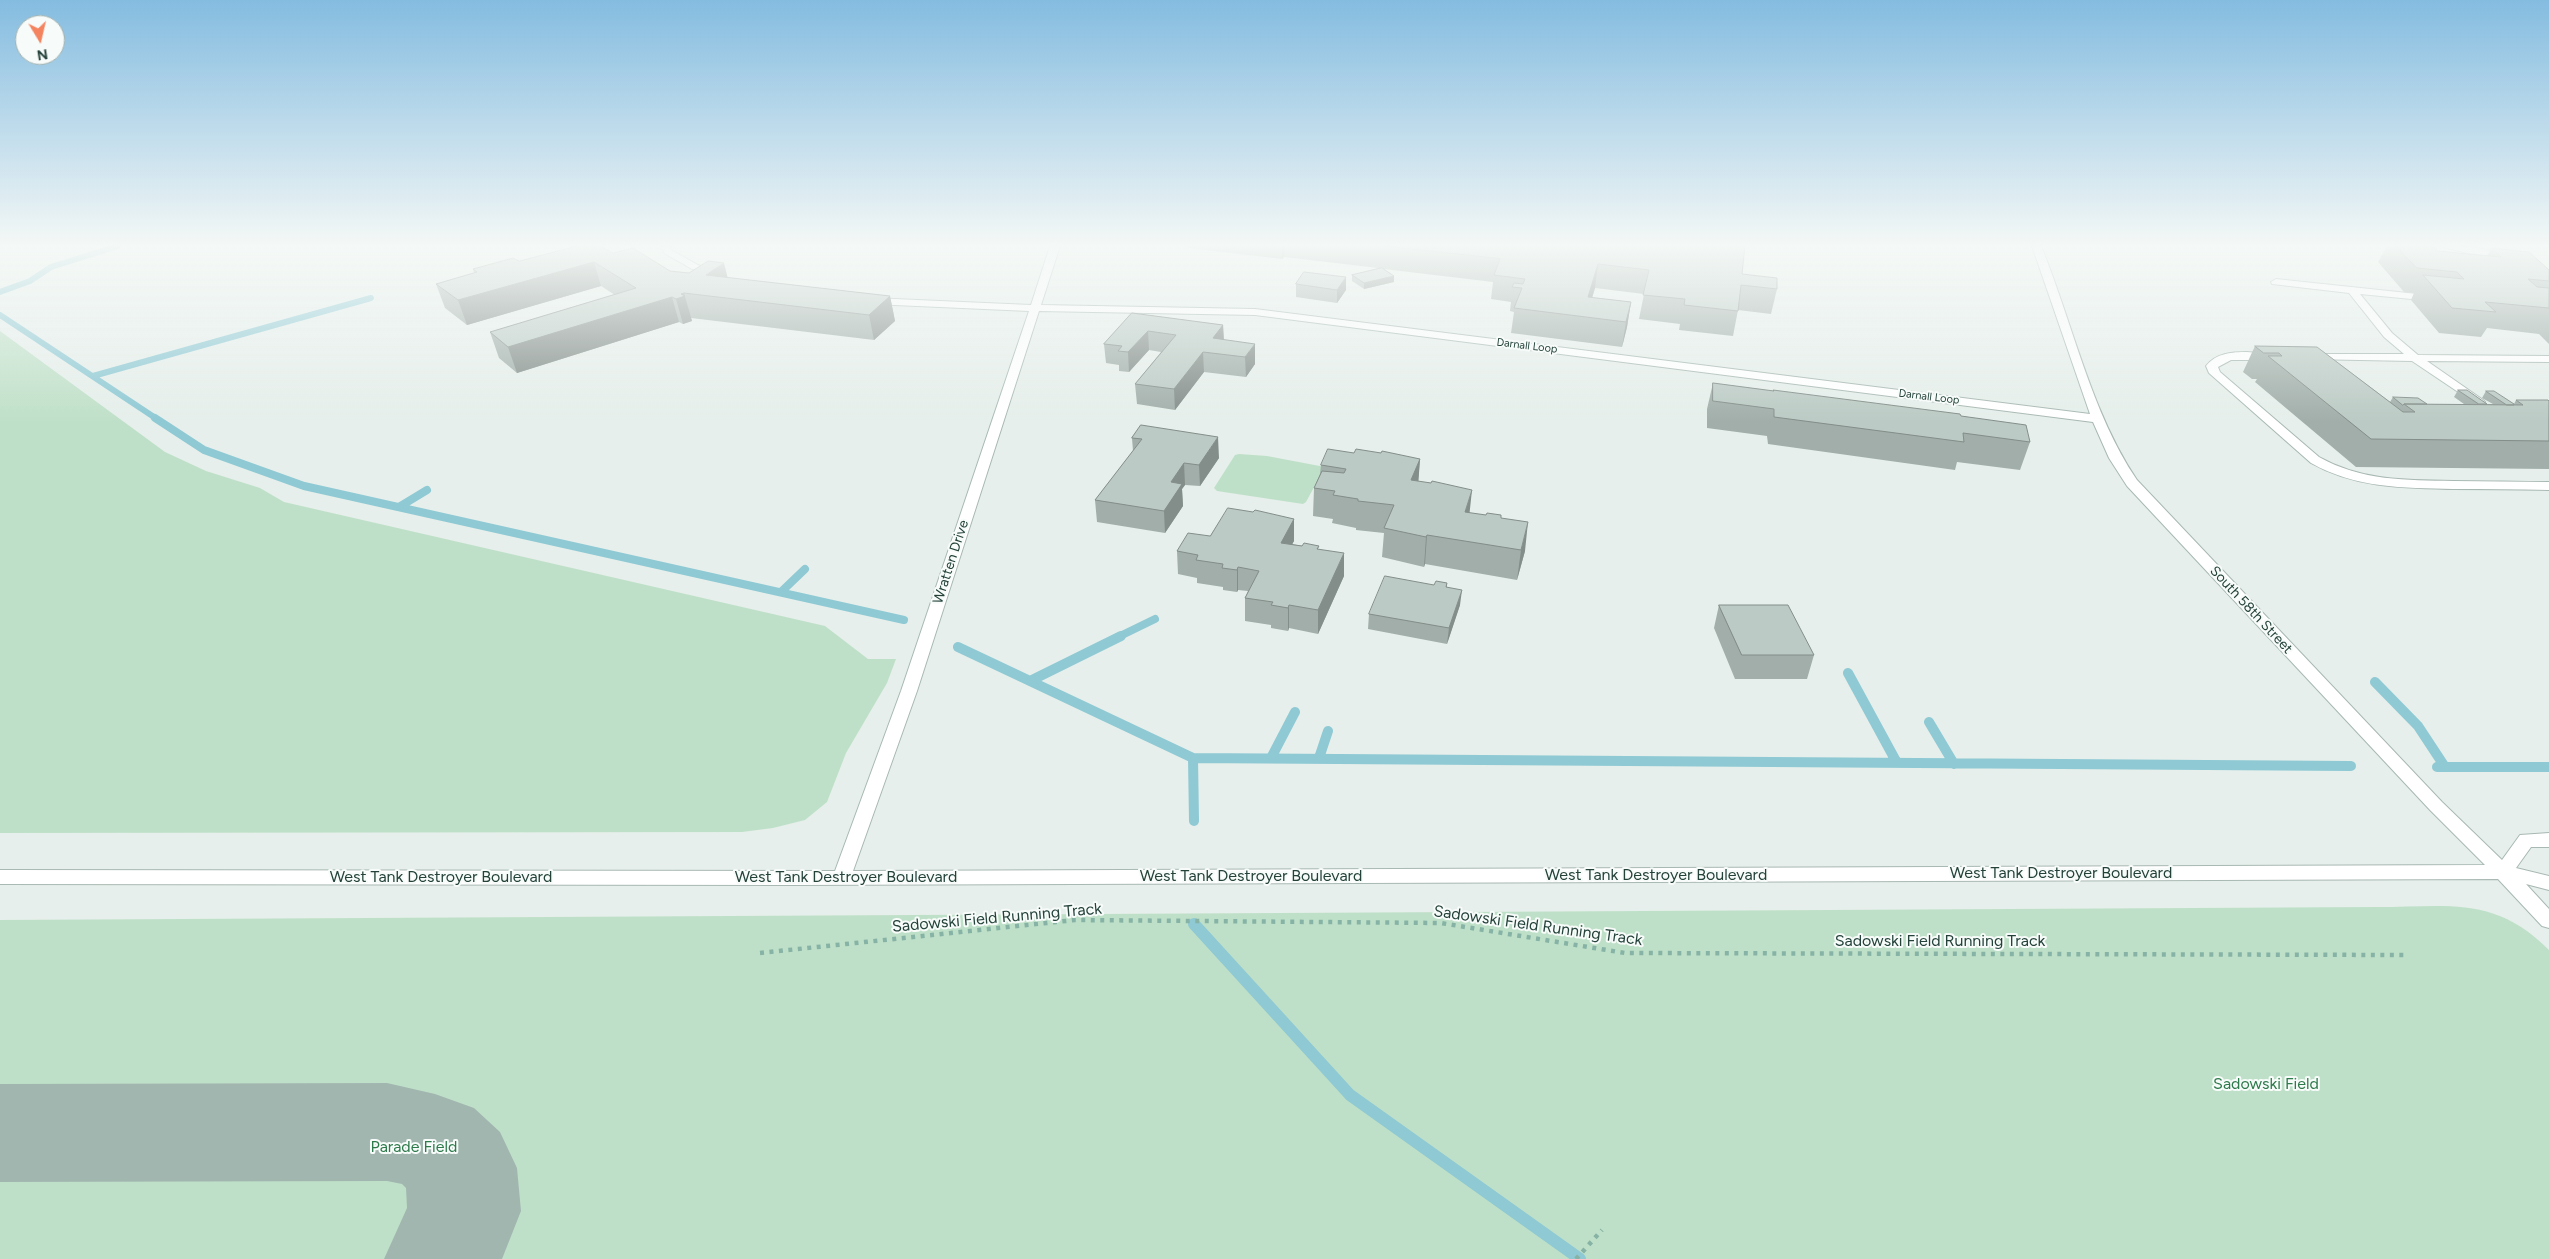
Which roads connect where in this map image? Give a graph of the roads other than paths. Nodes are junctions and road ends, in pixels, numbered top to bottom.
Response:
1 (929, 305) edge
2 (1035, 305) edge
3 (2058, 305) edge
4 (2364, 305) edge
5 (1034, 308) junction
6 (2279, 357) edge
7 (2298, 357) edge
8 (2415, 358) junction
9 (2549, 359) edge
10 (2492, 411) edge
11 (2098, 419) junction
12 (2549, 486) edge
13 (2549, 840) edge
14 (2503, 872) junction
15 (0, 877) edge
16 (842, 877) junction
17 (2549, 883) edge
18 (2549, 921) edge

1 - 5 street, Darnall Loop
2 - 5 street, Wratten Drive
3 - 11 street, South 58th Street
4 - 8 street
5 - 11 street, Darnall Loop
5 - 16 street, Wratten Drive
6 - 12 street
7 - 8 street
8 - 9 street
8 - 10 street
11 - 14 street, South 58th Street
13 - 14 street
14 - 16 street, West Tank Destroyer Boulevard
14 - 17 street, West Tank Destroyer Boulevard
14 - 18 street, South 58th Street
15 - 16 street, West Tank Destroyer Boulevard

